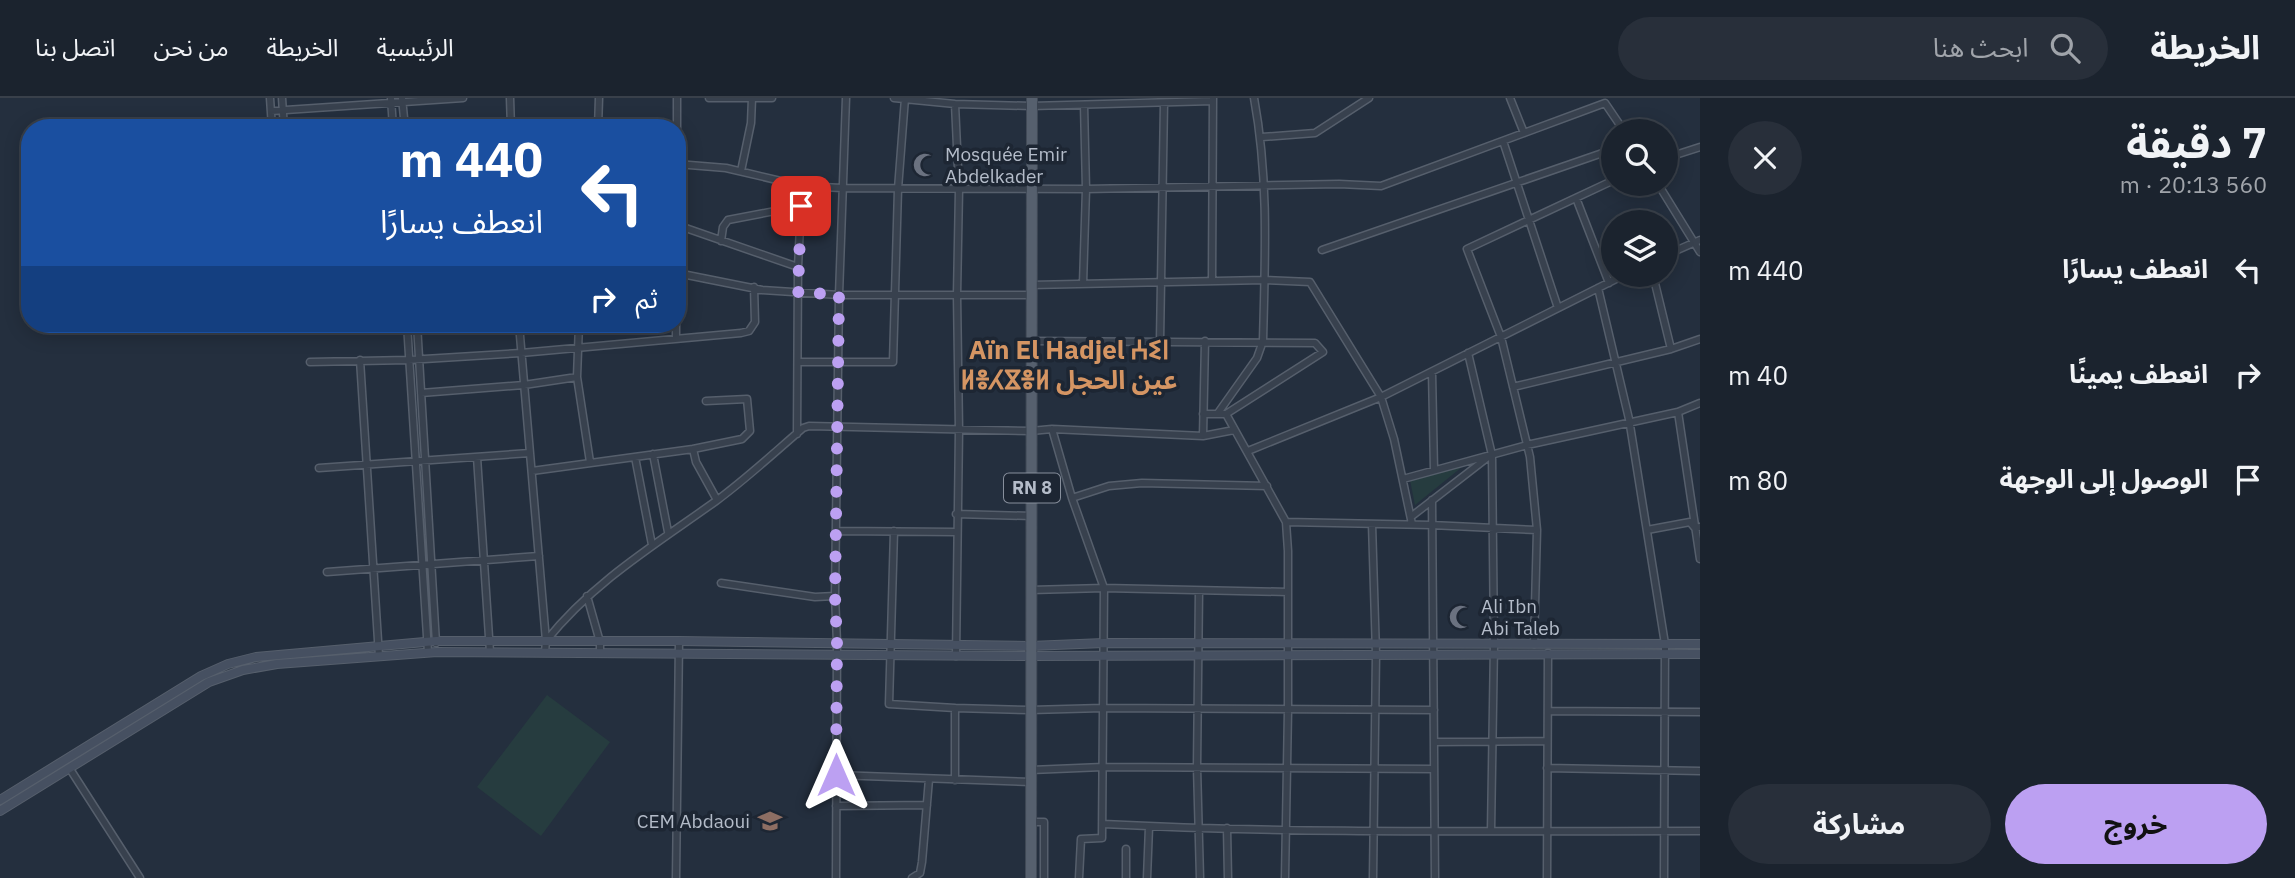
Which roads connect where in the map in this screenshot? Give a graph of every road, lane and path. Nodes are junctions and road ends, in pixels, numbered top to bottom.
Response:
1 (270, 98) edge
2 (282, 98) edge
3 (338, 98) edge
4 (457, 98) edge
5 (463, 98) edge
6 (510, 98) edge
7 (598, 98) edge
8 (677, 98) edge
9 (709, 98) edge
10 (752, 98) edge
11 (772, 98) edge
12 (846, 98) edge
13 (894, 98) edge
14 (905, 98) edge
15 (1254, 98) edge
16 (1368, 98) edge
17 (1510, 98) edge
18 (391, 100) edge
19 (402, 100) edge
20 (1213, 100) edge
21 (1124, 101) edge
22 (1032, 102) edge
23 (1164, 103) junction
24 (955, 104) junction
25 (1084, 105) junction
26 (338, 106) junction
27 (283, 110) junction
28 (271, 111) junction
29 (271, 119) edge
30 (284, 119) edge
31 (392, 119) edge
32 (404, 119) edge
33 (511, 119) edge
34 (598, 119) edge
35 (677, 119) edge
36 (1616, 119) edge
37 (1524, 133) junction
38 (1262, 137) junction
39 (1503, 141) junction
40 (1700, 147) edge
41 (1601, 153) edge
42 (1678, 154) edge
43 (686, 165) edge
44 (741, 171) junction
45 (1517, 182) junction
46 (1266, 186) junction
47 (1601, 186) edge
48 (802, 187) junction
49 (1211, 187) junction
50 (842, 188) junction
51 (1164, 188) junction
52 (898, 189) junction
53 (1031, 189) junction
54 (1086, 189) junction
55 (959, 190) junction
56 (1666, 196) edge
57 (1576, 198) junction
58 (801, 206) junction
59 (1529, 221) junction
60 (686, 228) edge
61 (721, 241) junction
62 (1697, 242) edge
63 (1322, 250) dead end
64 (1678, 250) edge
65 (1700, 252) edge
66 (1601, 262) edge
67 (797, 267) junction
68 (686, 275) edge
69 (1264, 280) junction
70 (1212, 281) junction
71 (1160, 282) junction
72 (1083, 284) junction
73 (1601, 286) edge
74 (754, 287) junction
75 (1656, 287) edge
76 (1598, 288) junction
77 (1031, 290) junction
78 (798, 292) junction
79 (895, 294) junction
80 (839, 295) junction
81 (957, 295) junction
82 (1558, 308) junction
83 (407, 333) edge
84 (418, 333) edge
85 (520, 333) edge
86 (579, 333) edge
87 (676, 333) edge
88 (1501, 337) junction
89 (676, 339) junction
90 (1700, 339) edge
91 (1031, 341) junction
92 (1160, 341) junction
93 (1205, 341) junction
94 (1263, 341) junction
95 (578, 348) junction
96 (1671, 349) junction
97 (521, 353) junction
98 (1468, 353) junction
99 (360, 360) junction
100 (408, 360) junction
101 (419, 360) junction
102 (838, 361) junction
103 (310, 362) dead end
104 (798, 362) junction
105 (1616, 362) junction
106 (1432, 372) junction
107 (577, 377) junction
108 (524, 385) junction
109 (1513, 387) junction
110 (421, 393) junction
111 (1381, 397) junction
112 (706, 401) dead end
113 (1700, 402) edge
114 (1678, 412) junction
115 (1218, 413) junction
116 (1203, 414) junction
117 (1226, 414) junction
118 (1630, 422) junction
119 (838, 427) junction
120 (1052, 429) junction
121 (959, 430) junction
122 (1234, 430) junction
123 (1031, 431) junction
124 (797, 434) junction
125 (1203, 436) junction
126 (1527, 445) junction
127 (693, 449) junction
128 (1248, 451) junction
129 (530, 453) junction
130 (653, 454) junction
131 (1492, 455) junction
132 (477, 457) junction
133 (635, 457) junction
134 (416, 461) junction
135 (425, 461) junction
136 (590, 462) junction
137 (367, 465) junction
138 (319, 468) dead end
139 (1434, 470) junction
140 (531, 471) junction
141 (1403, 479) junction
142 (1267, 486) junction
143 (1072, 498) junction
144 (718, 500) junction
145 (1432, 500) junction
146 (956, 514) junction
147 (1032, 516) junction
148 (1412, 516) junction
149 (1286, 522) junction
150 (1372, 524) junction
151 (1412, 524) junction
152 (1431, 525) junction
153 (1698, 528) edge
154 (1492, 529) junction
155 (1537, 530) junction
156 (1647, 530) junction
157 (837, 531) junction
158 (894, 531) junction
159 (956, 531) junction
160 (668, 532) junction
161 (652, 545) junction
162 (539, 556) junction
163 (1700, 559) edge
164 (484, 560) junction
165 (426, 564) junction
166 (373, 568) junction
167 (327, 572) dead end
168 (721, 583) dead end
169 (1104, 588) junction
170 (1031, 590) junction
171 (1199, 592) junction
172 (1288, 593) junction
173 (587, 596) junction
174 (835, 596) junction
175 (489, 641) junction
176 (546, 641) junction
177 (679, 641) junction
178 (432, 642) junction
179 (600, 642) junction
180 (837, 643) junction
181 (892, 643) junction
182 (1104, 643) junction
183 (1287, 643) junction
184 (1375, 643) junction
185 (1433, 643) junction
186 (1199, 644) junction
187 (1494, 644) junction
188 (1534, 644) junction
189 (1548, 644) junction
190 (1700, 644) edge
191 (956, 645) junction
192 (1665, 649) junction
193 (378, 651) junction
194 (1030, 651) junction
195 (432, 652) junction
196 (490, 652) junction
197 (545, 652) junction
198 (600, 652) junction
199 (679, 652) junction
200 (1104, 654) junction
201 (1376, 654) junction
202 (1433, 654) junction
203 (1494, 654) junction
204 (1548, 654) junction
205 (1700, 654) edge
206 (837, 655) junction
207 (891, 655) junction
208 (1199, 655) junction
209 (1287, 655) junction
210 (956, 656) junction
211 (955, 708) junction
212 (1103, 708) junction
213 (1030, 710) junction
214 (1198, 710) junction
215 (1288, 710) junction
216 (1375, 710) junction
217 (1434, 710) junction
218 (1548, 711) junction
219 (1665, 712) junction
220 (1700, 712) edge
221 (1548, 741) junction
222 (1493, 742) junction
223 (1434, 743) junction
224 (1103, 767) junction
225 (1197, 767) junction
226 (1288, 768) junction
227 (1547, 768) junction
228 (70, 769) junction
229 (1375, 769) junction
230 (1434, 769) junction
231 (1031, 770) junction
232 (1665, 770) junction
233 (1700, 771) edge
234 (836, 775) junction
235 (929, 779) junction
236 (955, 780) junction
237 (1031, 782) junction
238 (0, 800) edge
239 (836, 806) junction
240 (928, 806) junction
241 (0, 811) edge
242 (1031, 822) junction
243 (1102, 824) junction
244 (1149, 827) junction
245 (1198, 828) junction
246 (1227, 828) junction
247 (1286, 829) junction
248 (1374, 830) junction
249 (1435, 831) junction
250 (1491, 831) junction
251 (1547, 831) junction
252 (1665, 831) junction
253 (1700, 831) edge
254 (1126, 849) dead end
255 (140, 878) edge
256 (676, 878) edge
257 (836, 878) edge
258 (912, 878) edge
259 (1031, 878) edge
260 (1044, 878) edge
261 (1079, 878) edge
262 (1126, 878) edge
263 (1147, 878) edge
264 (1200, 878) edge
265 (1228, 878) edge
266 (1285, 878) edge
267 (1373, 878) edge
268 (1435, 878) edge
269 (1547, 878) edge
270 (1664, 878) edge

1 - 28 street
2 - 27 street
3 - 26 street
4 - 5 street
4 - 19 street
6 - 33 street
7 - 34 street
8 - 35 street
9 - 10 street
10 - 11 street
10 - 44 street
12 - 50 street
13 - 14 street
14 - 24 street
14 - 52 street
15 - 38 street
16 - 38 street
17 - 37 street
18 - 19 street
18 - 26 street
18 - 31 street
19 - 32 street
20 - 23 street
20 - 49 street
21 - 23 street
21 - 25 street
22 - 24 street
22 - 25 street
22 - 53 main road, RN 8
23 - 51 street
24 - 55 street
25 - 54 street
26 - 27 street
27 - 28 street
27 - 30 street
28 - 29 street
36 - 37 street
37 - 39 street
38 - 46 street
39 - 45 street
39 - 46 street
40 - 42 street
41 - 45 street
43 - 44 street
44 - 48 street
45 - 59 street
45 - 63 street
46 - 49 street
46 - 69 street
47 - 57 street
48 - 50 street
48 - 58 street
49 - 51 street
49 - 70 street
50 - 52 street
50 - 80 street
51 - 54 street
51 - 71 street
52 - 55 street
52 - 79 street
53 - 54 street
53 - 55 street
53 - 77 main road, RN 8
54 - 72 street
55 - 81 street
56 - 62 street
57 - 59 street
57 - 66 street
58 - 61 street
58 - 67 street
59 - 82 street
59 - 88 street
60 - 61 street
61 - 67 street
62 - 64 street
62 - 65 street
67 - 78 street
68 - 74 street
69 - 70 street
69 - 94 street
69 - 111 street
70 - 71 street
71 - 72 street
71 - 92 street
72 - 77 street
73 - 76 street
74 - 78 street
74 - 89 street
75 - 96 street
76 - 82 street
76 - 105 street
77 - 81 street
77 - 91 main road, RN 8
78 - 80 street
78 - 104 street
79 - 80 street
79 - 81 street
79 - 102 street
80 - 102 street
81 - 121 street
82 - 88 street
83 - 100 street
84 - 101 street
85 - 97 street
86 - 95 street
87 - 89 street
88 - 98 street
88 - 109 street
89 - 95 street
90 - 96 street
91 - 92 street
91 - 123 main road, RN 8
92 - 93 street
93 - 94 street
93 - 116 street
94 - 115 street
94 - 117 street
95 - 97 street
95 - 107 street
96 - 105 street
97 - 101 street
97 - 108 street
98 - 106 street
98 - 131 street
99 - 100 street
99 - 103 street
99 - 137 street
100 - 101 street
100 - 134 street
101 - 110 street
102 - 104 street
102 - 119 street
104 - 124 street
105 - 109 street
105 - 118 street
106 - 111 street
106 - 139 street
107 - 108 street
107 - 136 street
108 - 110 street
108 - 129 street
109 - 126 street
110 - 135 street
111 - 128 street
111 - 141 street
112 - 127 street
113 - 114 street
114 - 118 street
114 - 153 street
115 - 116 street
115 - 117 street
116 - 125 street
117 - 122 street
118 - 126 street
118 - 156 street
119 - 121 street
119 - 124 street
119 - 157 street
120 - 123 street
120 - 125 street
120 - 143 street
121 - 123 street
121 - 146 street
122 - 125 street
122 - 128 street
123 - 147 main road, RN 8
124 - 144 street
126 - 131 street
126 - 155 street
127 - 130 street
127 - 144 street
128 - 142 street
129 - 132 street
129 - 140 street
130 - 133 street
130 - 160 street
131 - 139 street
131 - 145 street
131 - 154 street
132 - 135 street
132 - 164 street
133 - 136 street
133 - 161 street
134 - 135 street
134 - 137 street
134 - 165 street
135 - 165 street
136 - 140 street
137 - 138 street
137 - 166 street
139 - 141 street
140 - 162 street
141 - 148 street
142 - 143 street
142 - 149 street
143 - 169 street
144 - 160 street
145 - 148 street
145 - 152 street
146 - 147 street
146 - 159 street
147 - 170 main road, RN 8
148 - 151 street
149 - 150 street
149 - 172 street
150 - 151 street
150 - 184 street
151 - 152 street
152 - 154 street
152 - 185 street
153 - 156 street
153 - 163 street
154 - 155 street
154 - 187 street
155 - 188 street
156 - 192 street
157 - 158 street
157 - 174 street
158 - 159 street
158 - 181 street
159 - 191 street
160 - 161 street
161 - 173 street
162 - 164 street
162 - 176 street
164 - 165 street
164 - 175 street
165 - 166 street
165 - 178 street
166 - 167 street
166 - 193 street
168 - 174 street
169 - 170 street
169 - 171 street
169 - 182 street
170 - 194 main road, RN 8
171 - 172 street
171 - 186 street
172 - 183 street
173 - 176 street
173 - 179 street
174 - 180 street
175 - 176 main road
175 - 178 main road
175 - 196 street
176 - 179 main road
176 - 197 street
177 - 179 main road
177 - 180 main road
177 - 199 street
178 - 193 main road
178 - 195 street
179 - 198 street
180 - 181 main road
180 - 206 street
181 - 191 main road
181 - 207 street
182 - 186 main road
182 - 194 main road
182 - 200 street
183 - 184 main road
183 - 186 main road
183 - 209 street
184 - 185 main road
184 - 201 street
185 - 187 main road
185 - 202 street
186 - 208 street
187 - 188 main road
187 - 203 street
188 - 189 main road
189 - 192 main road
189 - 204 street
190 - 192 main road
191 - 194 main road
191 - 210 street
192 - 204 main road
192 - 205 main road
192 - 219 street
193 - 195 main road
193 - 228 main road
193 - 238 main road
194 - 200 main road
194 - 210 main road
194 - 213 main road, RN 8
195 - 196 main road
196 - 197 main road
197 - 198 main road
198 - 199 main road
199 - 206 main road
199 - 256 street
200 - 208 main road
200 - 212 street
201 - 202 main road
201 - 209 main road
201 - 216 street
202 - 203 main road
202 - 217 street
203 - 204 main road
203 - 222 street
204 - 218 street
206 - 207 main road
206 - 234 street
207 - 210 main road
207 - 211 street
208 - 209 main road
208 - 214 street
209 - 215 street
211 - 213 street
211 - 236 street
212 - 213 street
212 - 214 street
212 - 224 street
213 - 231 main road, RN 8
214 - 215 street
214 - 225 street
215 - 216 street
215 - 226 street
216 - 217 street
216 - 229 street
217 - 223 street
218 - 219 street
218 - 221 street
219 - 220 street
219 - 232 street
221 - 222 street
221 - 227 street
222 - 223 street
222 - 250 street
223 - 230 street
224 - 225 street
224 - 231 street
224 - 243 street
225 - 226 street
225 - 245 street
226 - 229 street
226 - 247 street
227 - 232 street
227 - 251 street
228 - 241 main road
228 - 255 street
229 - 230 street
229 - 248 street
230 - 249 street
231 - 237 main road, RN 8
232 - 233 street
232 - 252 street
234 - 235 street
234 - 239 street
235 - 236 street
235 - 240 street
236 - 237 street
237 - 242 main road, RN 8
239 - 240 street
239 - 257 street
240 - 258 street
242 - 259 main road, RN 8
242 - 260 street
243 - 244 street
243 - 261 street
244 - 245 street
244 - 263 street
245 - 246 street
245 - 264 street
246 - 247 street
246 - 265 street
247 - 248 street
247 - 266 street
248 - 249 street
248 - 267 street
249 - 250 street
249 - 268 street
250 - 251 street
251 - 252 street
251 - 269 street
252 - 253 street
252 - 270 street
254 - 262 street

